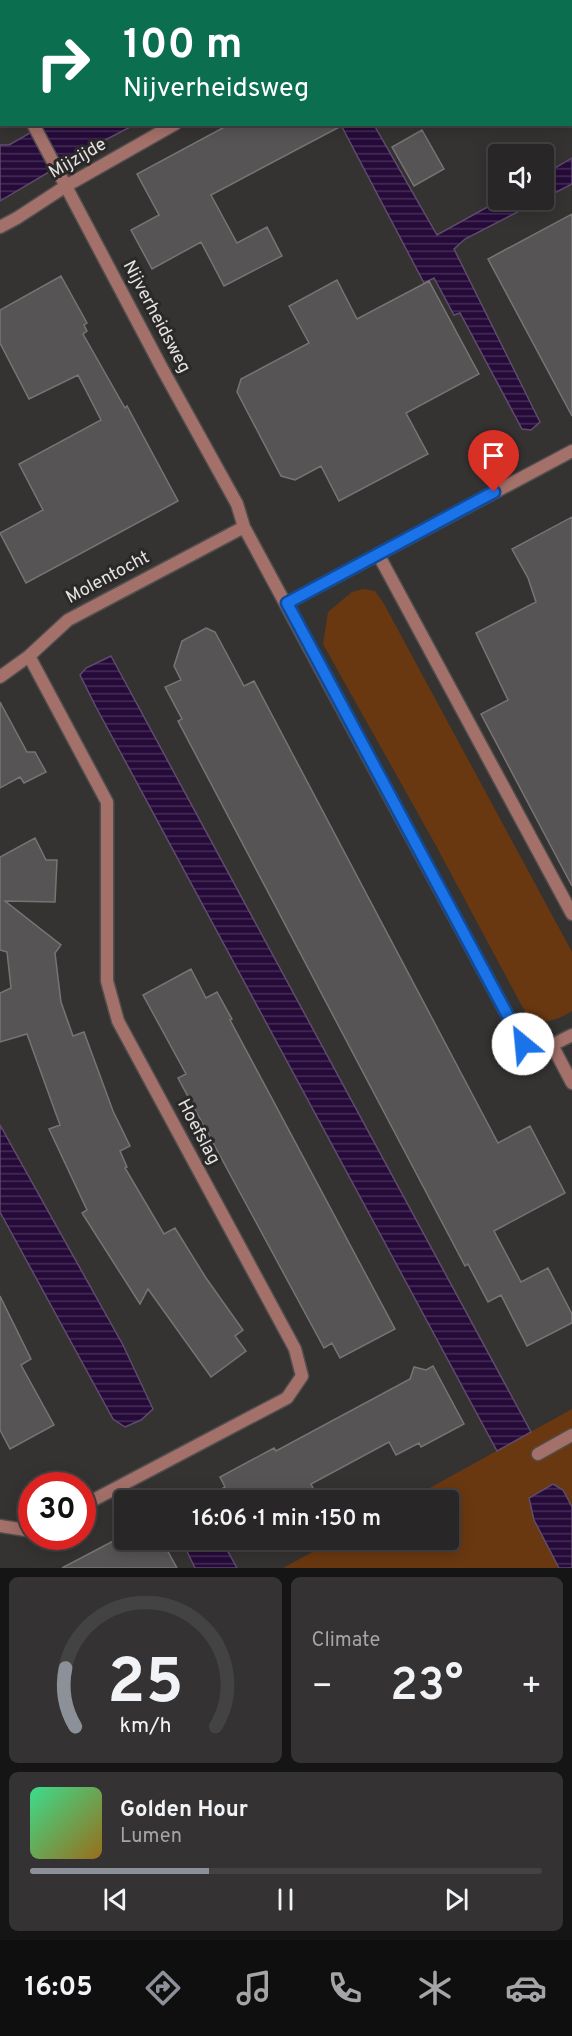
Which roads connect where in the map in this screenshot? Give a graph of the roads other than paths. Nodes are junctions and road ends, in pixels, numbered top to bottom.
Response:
1 (34, 126) edge
2 (171, 126) edge
3 (66, 186) junction
4 (0, 227) edge
5 (572, 451) edge
6 (244, 527) junction
7 (378, 554) junction
8 (287, 603) junction
9 (29, 656) junction
10 (0, 677) edge
11 (572, 914) edge
12 (572, 1035) edge
13 (552, 1045) junction
14 (572, 1083) edge
15 (572, 1435) edge
16 (538, 1454) dead end
17 (96, 1499) edge
18 (0, 1526) edge
19 (18, 1529) edge

1 - 3 street, Nijverheidsweg
2 - 3 street, Mijzijde
3 - 4 street, Mijzijde
3 - 6 street, Nijverheidsweg
5 - 7 street
6 - 8 street, Nijverheidsweg
6 - 9 street, Molentocht
7 - 8 street
7 - 11 street
8 - 13 street, Nijverheidsweg
9 - 10 street, Molentocht
9 - 17 street, Hoefslag
12 - 13 street
13 - 14 street
15 - 16 street
18 - 19 street

